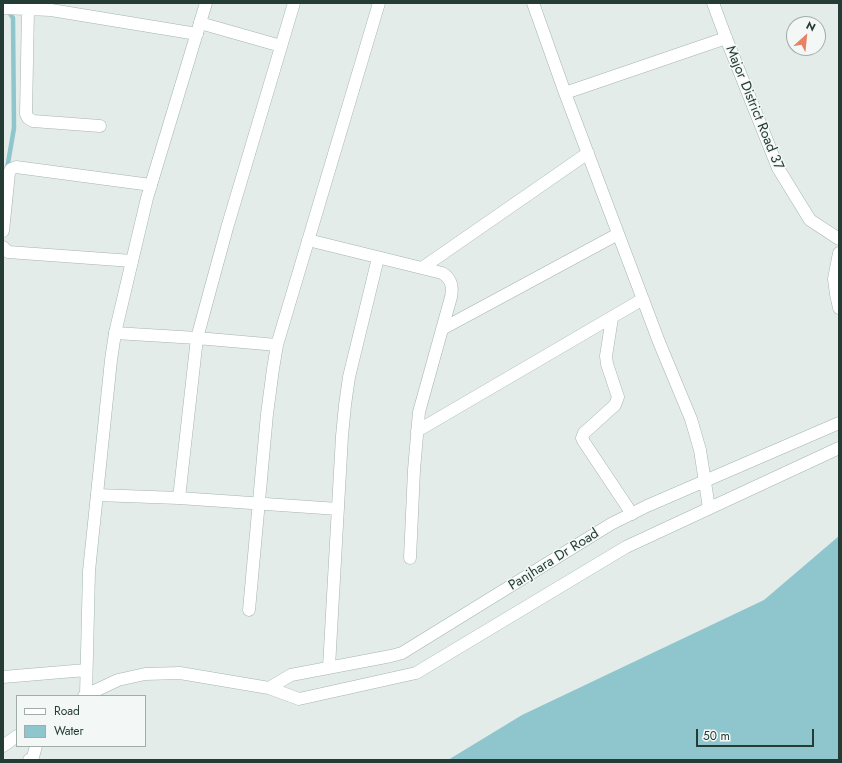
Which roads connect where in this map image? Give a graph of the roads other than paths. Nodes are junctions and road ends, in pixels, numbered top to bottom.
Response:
1 (206, 3) edge
2 (294, 3) edge
3 (379, 3) edge
4 (532, 3) edge
5 (713, 3) edge
6 (50, 7) edge
7 (7, 8) edge
8 (28, 10) junction
9 (198, 29) junction
10 (726, 38) junction
11 (281, 46) junction
12 (565, 93) junction
13 (100, 126) dead end
14 (588, 153) junction
15 (151, 185) junction
16 (3, 231) edge
17 (618, 234) junction
18 (839, 239) edge
19 (308, 240) junction
20 (3, 247) edge
21 (839, 253) edge
22 (378, 258) junction
23 (132, 261) junction
24 (422, 268) junction
25 (643, 299) junction
26 (839, 308) edge
27 (612, 318) junction
28 (442, 329) junction
29 (115, 333) junction
30 (197, 338) junction
31 (277, 345) junction
32 (839, 423) edge
33 (417, 430) junction
34 (839, 448) edge
35 (705, 481) junction
36 (96, 495) junction
37 (179, 498) junction
38 (259, 503) junction
39 (709, 508) junction
40 (338, 509) junction
41 (632, 514) junction
42 (410, 558) dead end
43 (249, 610) dead end
44 (329, 667) junction
45 (86, 670) junction
46 (3, 677) edge
47 (269, 688) junction
48 (85, 695) edge
49 (16, 736) edge
50 (3, 746) edge

1 - 9 street
2 - 11 street
3 - 19 street
4 - 12 street
5 - 10 street, Major District Road 37
6 - 8 street
6 - 9 street
7 - 8 street
8 - 13 street
9 - 11 street
9 - 15 street
10 - 12 street
10 - 18 street, Major District Road 37
11 - 30 street
12 - 14 street
14 - 17 street
14 - 24 street
15 - 16 street
15 - 23 street
17 - 25 street
17 - 28 street
19 - 22 street
19 - 31 street
20 - 23 street
21 - 26 street
22 - 24 street
22 - 40 street
23 - 29 street
24 - 28 street
25 - 27 street
25 - 35 street
27 - 33 street
27 - 41 street
28 - 33 street
29 - 30 street
29 - 36 street
30 - 31 street
30 - 37 street
31 - 38 street
32 - 35 street, Panjhara Dr Road
33 - 42 street
34 - 39 street, Panjhara Dr Road
35 - 39 street
35 - 41 street, Panjhara Dr Road
36 - 37 street
36 - 45 street
37 - 38 street
38 - 40 street
38 - 43 street
39 - 47 street, Panjhara Dr Road
40 - 44 street
41 - 44 street, Panjhara Dr Road
44 - 47 street, Panjhara Dr Road
45 - 46 street
45 - 48 street
47 - 48 street, Panjhara Dr Road
49 - 50 street

